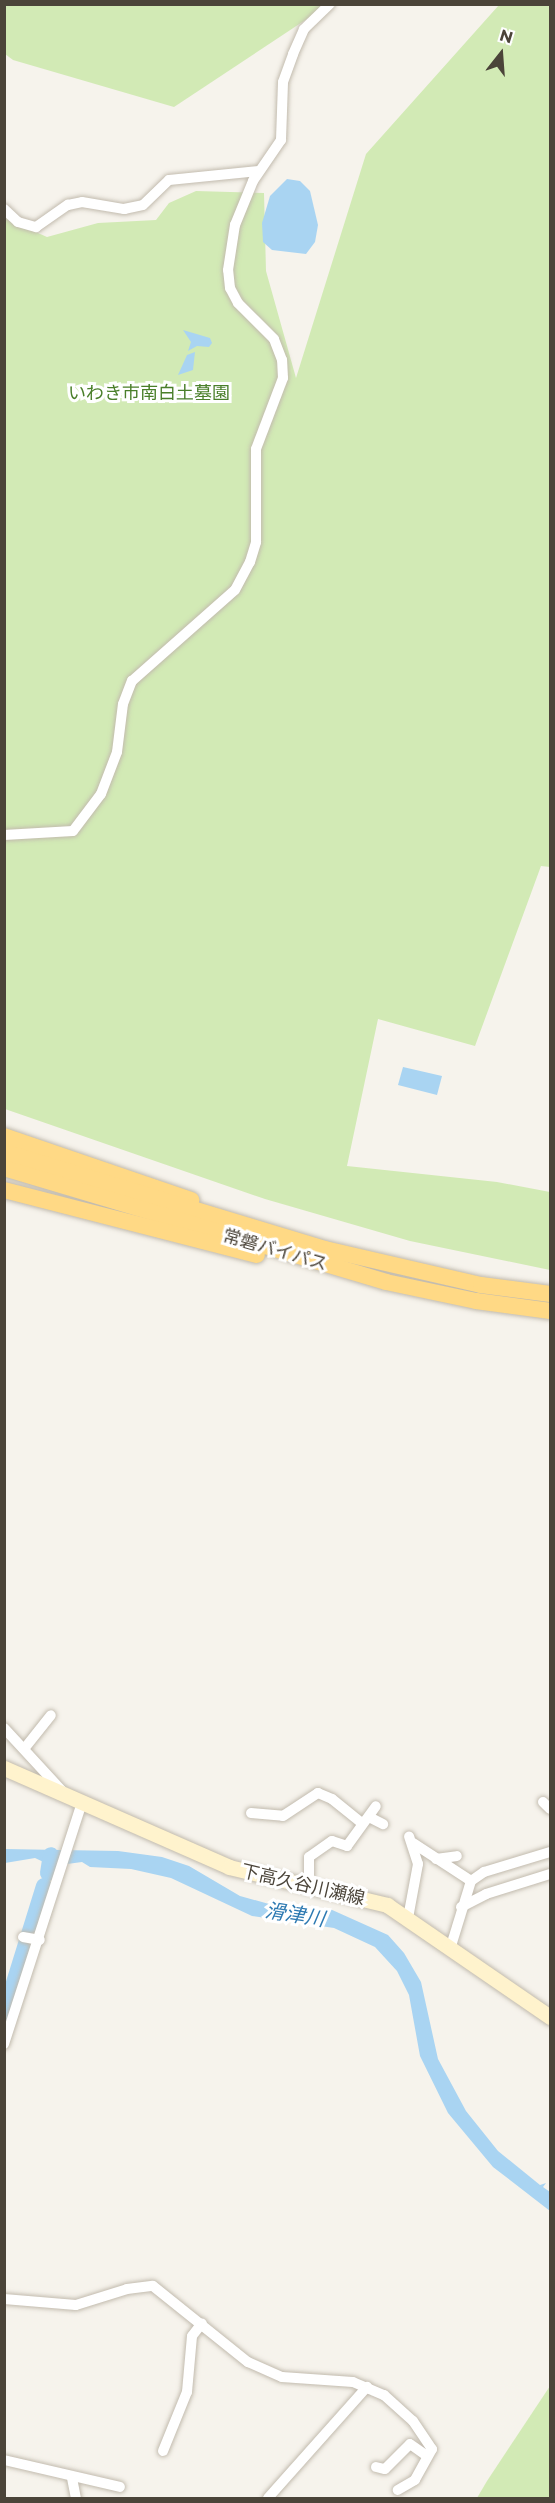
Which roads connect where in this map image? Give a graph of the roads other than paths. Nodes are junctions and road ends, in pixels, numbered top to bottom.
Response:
1 (330, 4) edge
2 (259, 171) junction
3 (4, 209) edge
4 (4, 835) edge
5 (4, 1136) edge
6 (4, 1152) edge
7 (4, 1168) edge
8 (4, 1190) edge
9 (263, 1232) junction
10 (349, 1272) junction
11 (550, 1294) edge
12 (550, 1311) edge
13 (51, 1715) dead end
14 (4, 1728) edge
15 (24, 1749) junction
16 (4, 1768) edge
17 (66, 1796) junction
18 (82, 1803) junction
19 (376, 1806) dead end
20 (251, 1813) dead end
21 (365, 1820) junction
22 (383, 1824) dead end
23 (550, 1851) edge
24 (457, 1856) dead end
25 (436, 1859) junction
26 (550, 1874) edge
27 (471, 1881) junction
28 (309, 1888) junction
29 (461, 1907) junction
30 (408, 1918) junction
31 (451, 1946) junction
32 (550, 2017) edge
33 (4, 2044) edge
34 (4, 2299) edge
35 (202, 2323) junction
36 (367, 2387) junction
37 (163, 2451) dead end
38 (427, 2456) junction
39 (4, 2460) edge
40 (376, 2467) dead end
41 (72, 2478) junction
42 (120, 2487) dead end
43 (398, 2490) dead end
44 (76, 2499) edge
45 (268, 2499) edge

1 - 2 street
2 - 3 street
2 - 4 street
5 - 9 highway
6 - 9 highway, 常磐バイパス
7 - 10 highway, 常磐バイパス
8 - 10 highway
9 - 11 highway, 常磐バイパス
10 - 12 highway, 常磐バイパス
13 - 15 street
14 - 15 street
15 - 17 street
16 - 17 main road, 下高久谷川瀬線
17 - 18 main road, 下高久谷川瀬線
18 - 28 main road, 下高久谷川瀬線
18 - 33 street
19 - 21 street
20 - 21 street
21 - 22 street
21 - 28 street
23 - 27 street
24 - 25 street
25 - 27 street
25 - 30 street
26 - 29 street
27 - 29 street
28 - 30 main road, 下高久谷川瀬線
29 - 31 street
30 - 31 main road, 下高久谷川瀬線
31 - 32 main road, 下高久谷川瀬線
34 - 35 street
35 - 36 street
35 - 37 street
36 - 38 street
36 - 45 street
38 - 40 street
38 - 43 street
39 - 41 street
41 - 42 street
41 - 44 street

